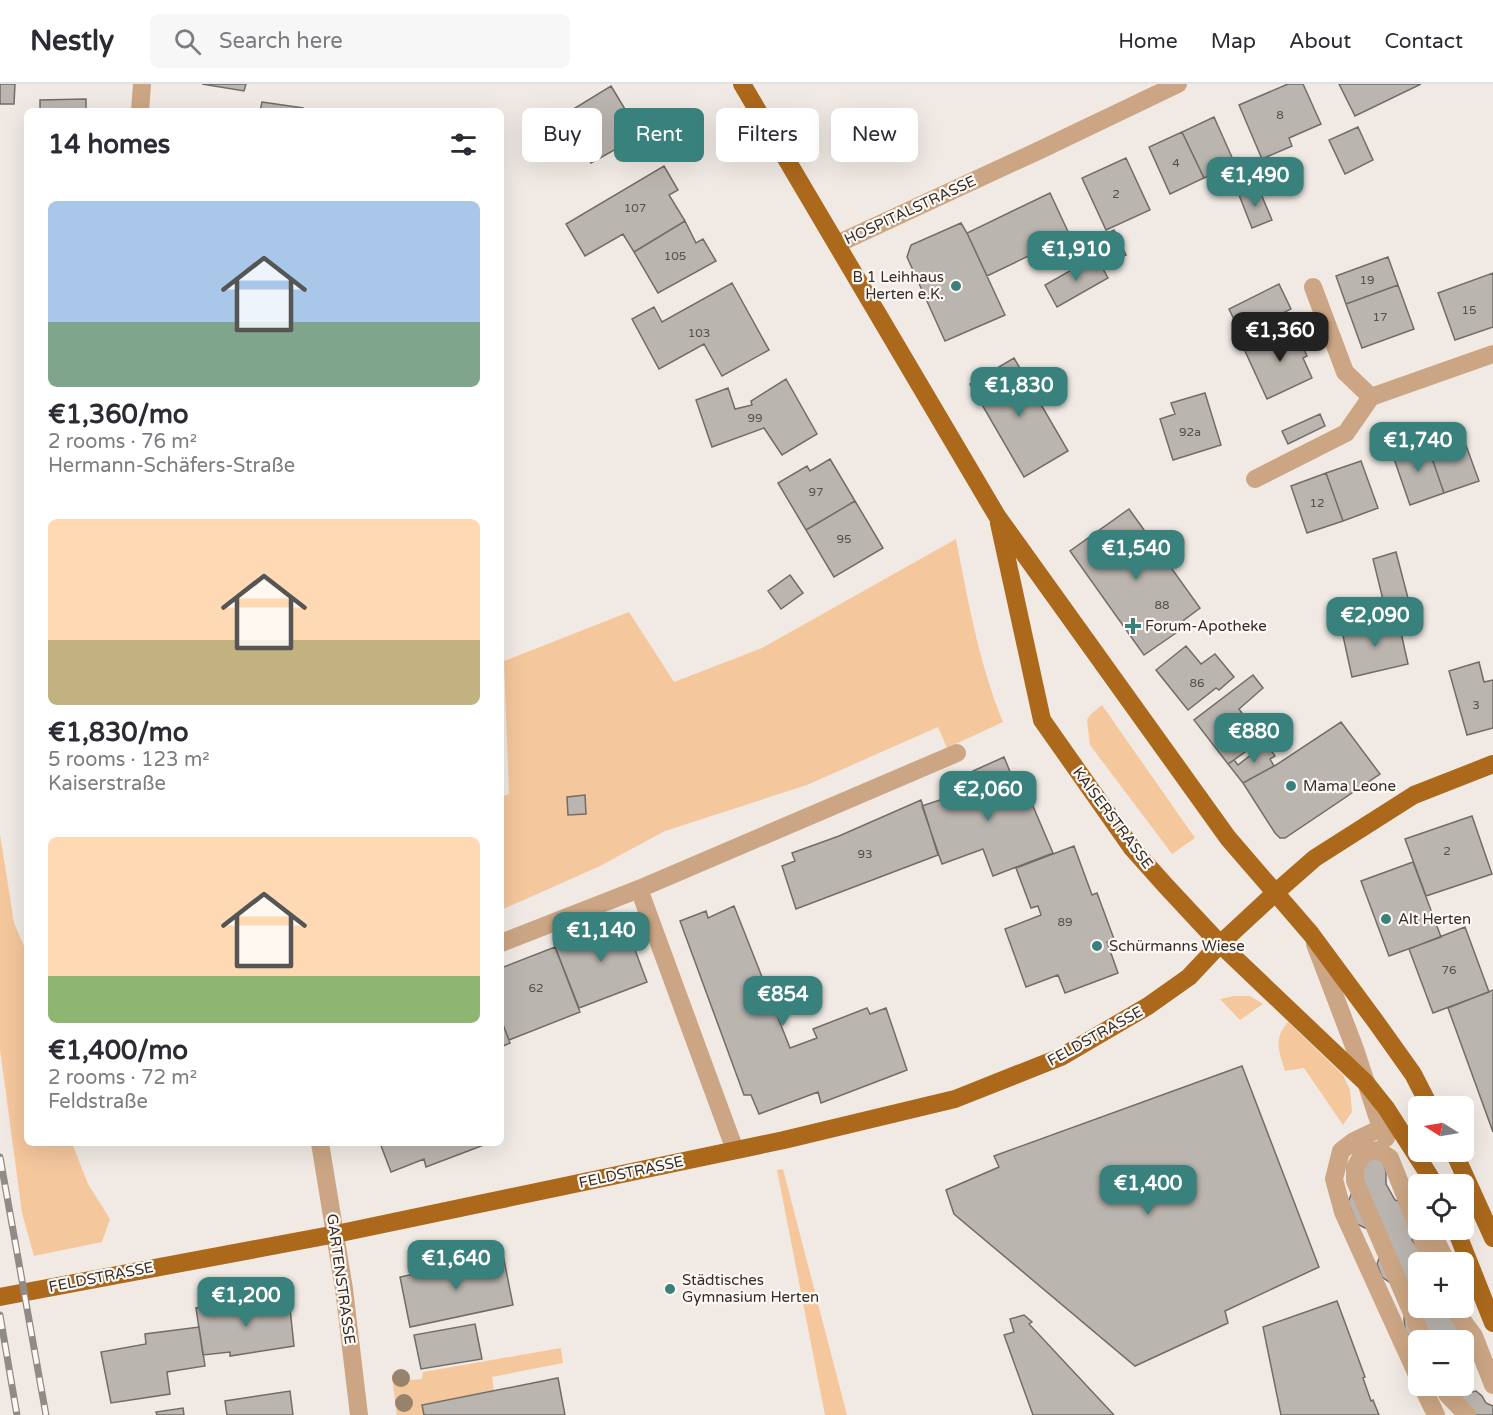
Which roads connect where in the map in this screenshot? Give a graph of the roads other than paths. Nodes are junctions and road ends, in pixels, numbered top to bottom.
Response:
1 (142, 84) edge
2 (742, 84) edge
3 (1178, 84) edge
4 (140, 108) edge
5 (837, 244) junction
6 (1313, 287) dead end
7 (1493, 354) edge
8 (1371, 397) junction
9 (1255, 479) dead end
10 (997, 516) junction
11 (957, 753) dead end
12 (1493, 764) edge
13 (639, 890) junction
14 (1275, 893) junction
15 (1311, 934) junction
16 (504, 942) edge
17 (1220, 944) junction
18 (1366, 1083) junction
19 (1424, 1096) edge
20 (1381, 1128) junction
21 (321, 1146) edge
22 (735, 1150) junction
23 (1460, 1162) edge
24 (1428, 1174) edge
25 (1408, 1183) edge
26 (1488, 1213) edge
27 (336, 1234) junction
28 (1493, 1238) edge
29 (1460, 1240) edge
30 (1428, 1252) edge
31 (0, 1297) edge
32 (1408, 1304) edge
33 (1460, 1318) edge
34 (1472, 1318) edge
35 (1493, 1323) edge
36 (1408, 1355) edge
37 (1493, 1368) edge
38 (1493, 1385) edge
39 (1427, 1396) edge
40 (1449, 1396) edge
41 (359, 1415) edge
42 (1436, 1415) edge
43 (1467, 1415) edge

1 - 4 street
2 - 5 main road, KAISERSTRASSE
3 - 5 street, HOSPITALSTRASSE
5 - 10 main road, KAISERSTRASSE
6 - 8 street
7 - 8 street
8 - 9 street
10 - 14 main road, KAISERSTRASSE
10 - 17 main road, KAISERSTRASSE
11 - 13 street
12 - 14 main road, FELDSTRASSE
13 - 16 street
13 - 22 street
14 - 15 main road, KAISERSTRASSE
14 - 17 main road, FELDSTRASSE
15 - 18 street, KAISERSTRASSE
15 - 19 main road, KAISERSTRASSE
17 - 18 main road, KAISERSTRASSE
17 - 22 main road, FELDSTRASSE
18 - 20 street
18 - 24 main road, KAISERSTRASSE
20 - 25 street
20 - 36 street
21 - 27 street, GARTENSTRASSE
22 - 27 main road, FELDSTRASSE
23 - 26 main road
26 - 28 main road
27 - 31 main road, FELDSTRASSE
27 - 41 street, GARTENSTRASSE
29 - 35 main road
30 - 32 street
33 - 38 street
34 - 37 street
39 - 42 street
40 - 43 street

